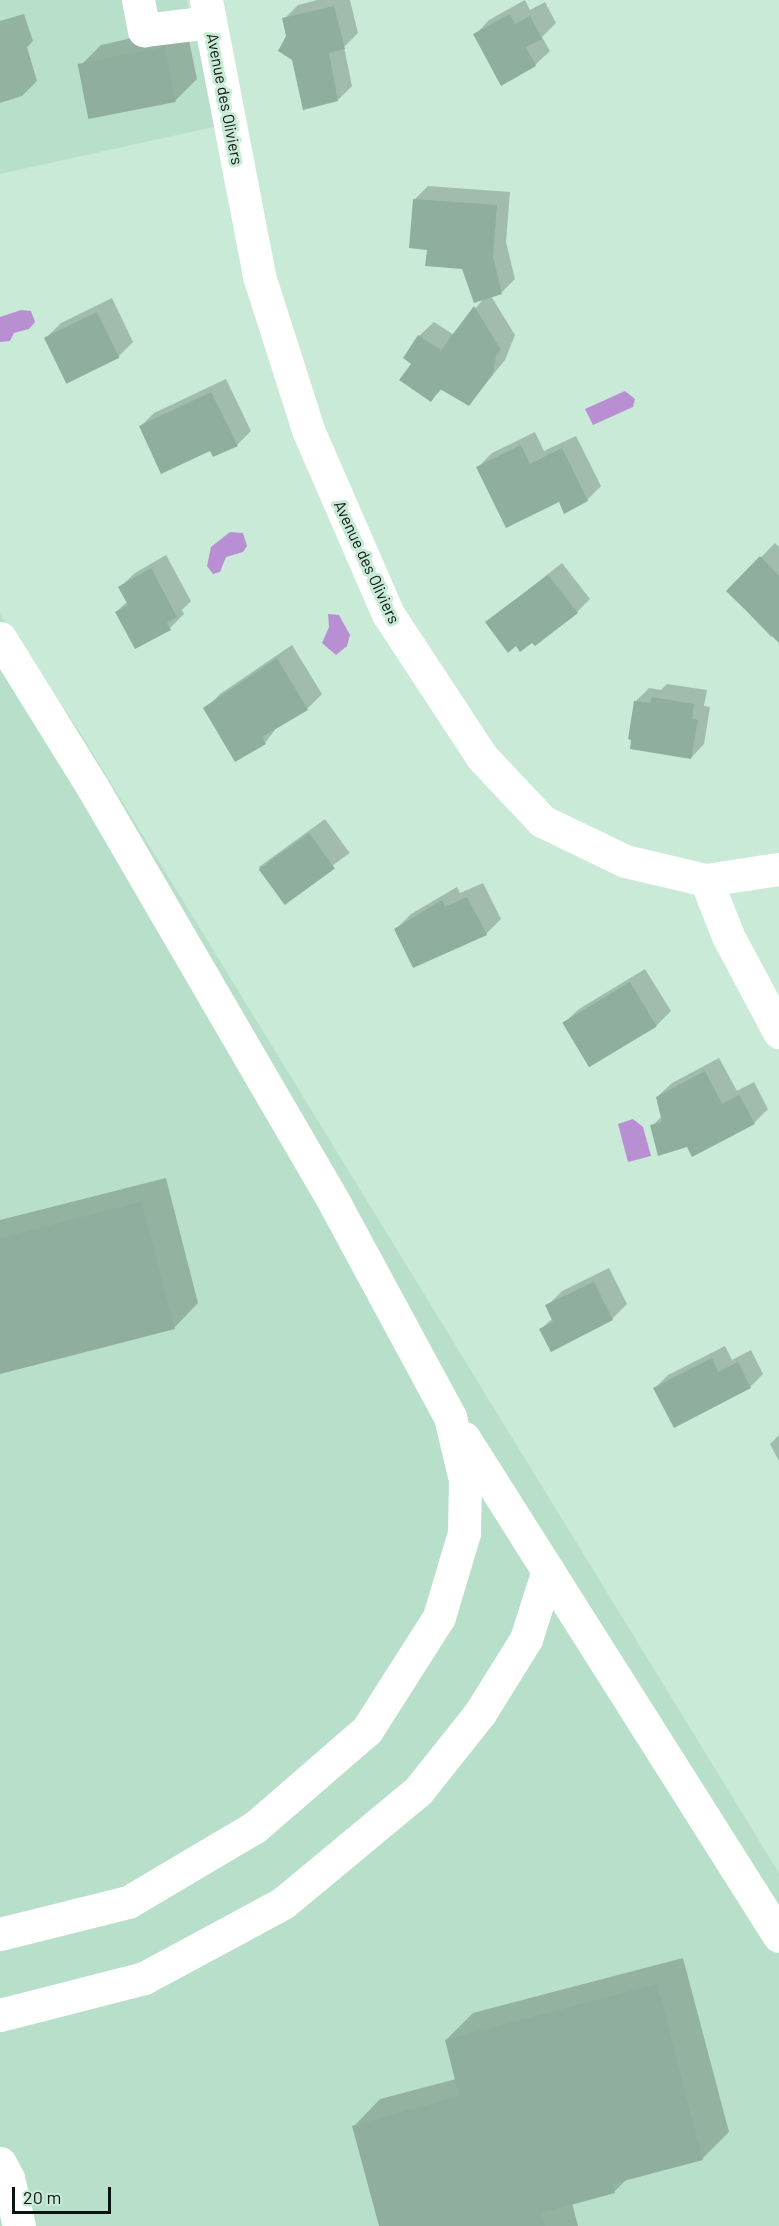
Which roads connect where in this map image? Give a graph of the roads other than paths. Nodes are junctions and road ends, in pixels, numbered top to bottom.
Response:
1 (138, 0) edge
2 (208, 11) edge
3 (0, 638) edge
4 (779, 869) edge
5 (706, 880) junction
6 (774, 1007) edge
7 (450, 1417) junction
8 (548, 1570) junction
9 (0, 1934) edge
10 (779, 1936) edge
11 (0, 2015) edge
12 (0, 2163) edge
13 (19, 2226) edge

1 - 2 street
2 - 5 street, Avenue des Oliviers
3 - 7 street
4 - 5 street
5 - 6 street
7 - 8 street
7 - 9 street
8 - 10 street
8 - 11 street
12 - 13 street

